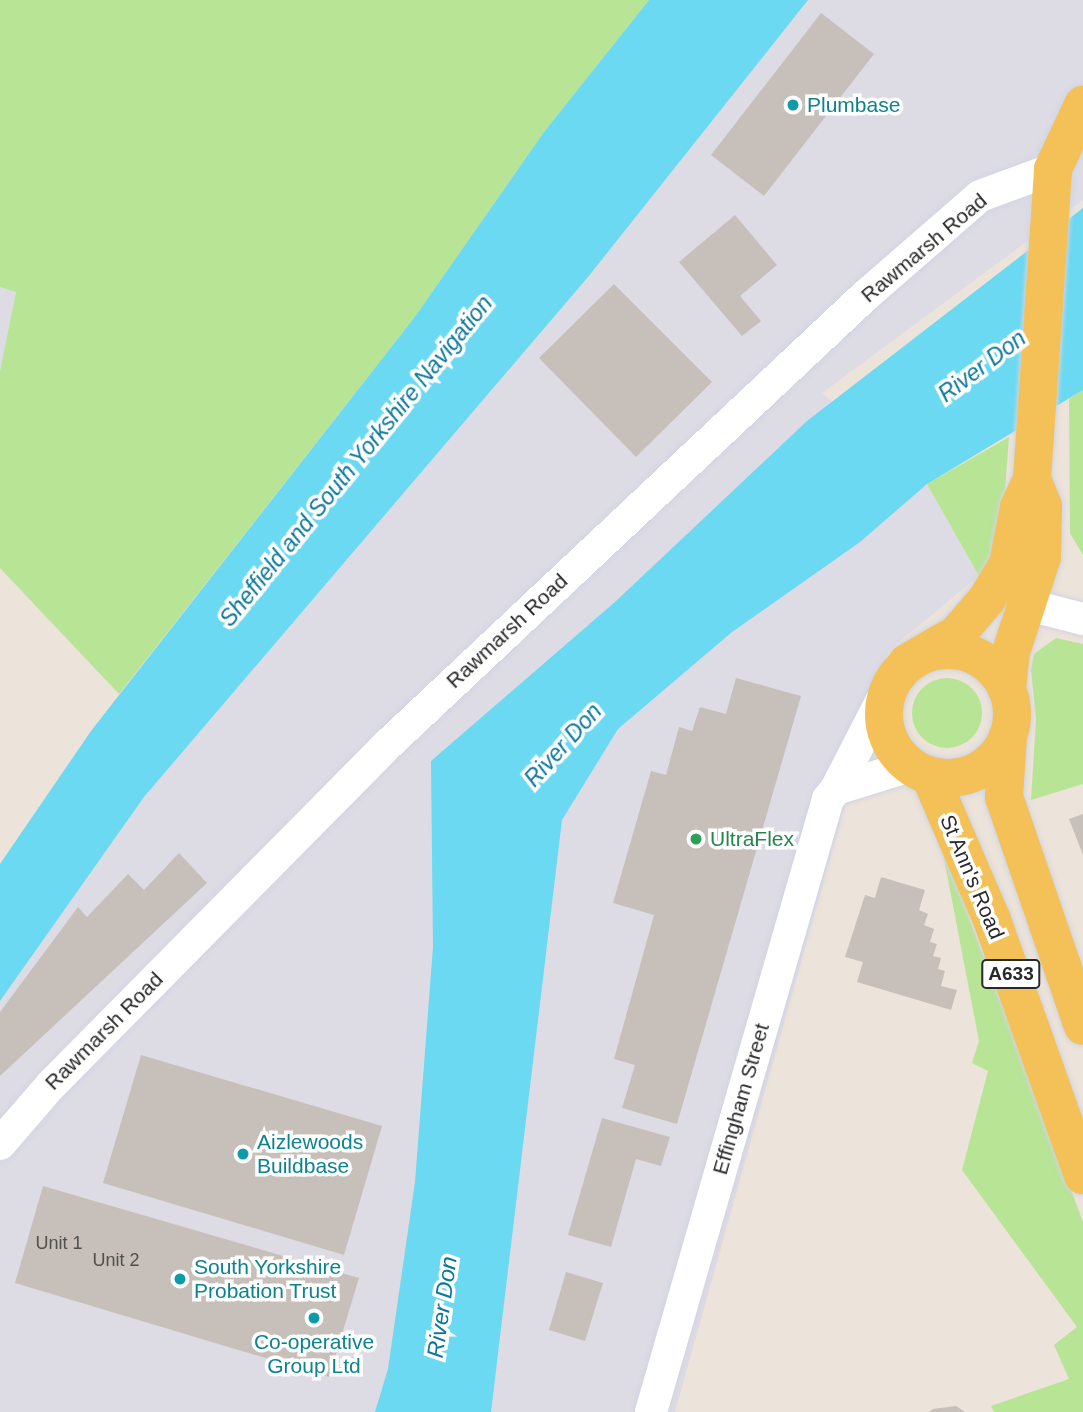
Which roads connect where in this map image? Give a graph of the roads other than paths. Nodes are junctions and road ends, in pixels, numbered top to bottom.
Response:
1 (1083, 105) edge
2 (1053, 169) junction
3 (1033, 462) junction
4 (1028, 605) junction
5 (1083, 619) edge
6 (898, 674) junction
7 (1007, 689) junction
8 (1009, 736) junction
9 (920, 771) junction
10 (836, 789) junction
11 (1083, 1026) edge
12 (0, 1144) edge
13 (1083, 1175) edge
14 (651, 1412) edge

1 - 2 main road, A633
2 - 3 main road, A633
2 - 12 street, Rawmarsh Road
3 - 4 main road, A633
3 - 6 main road, A633
4 - 5 street
4 - 7 main road, A633
6 - 7 main road
6 - 9 main road, St Ann's Road / A633
6 - 10 street, Effingham Street
7 - 8 main road, A633
8 - 9 main road
8 - 11 main road, A633
9 - 10 street
9 - 13 main road, St Ann's Road / A633
10 - 14 street, Effingham Street

